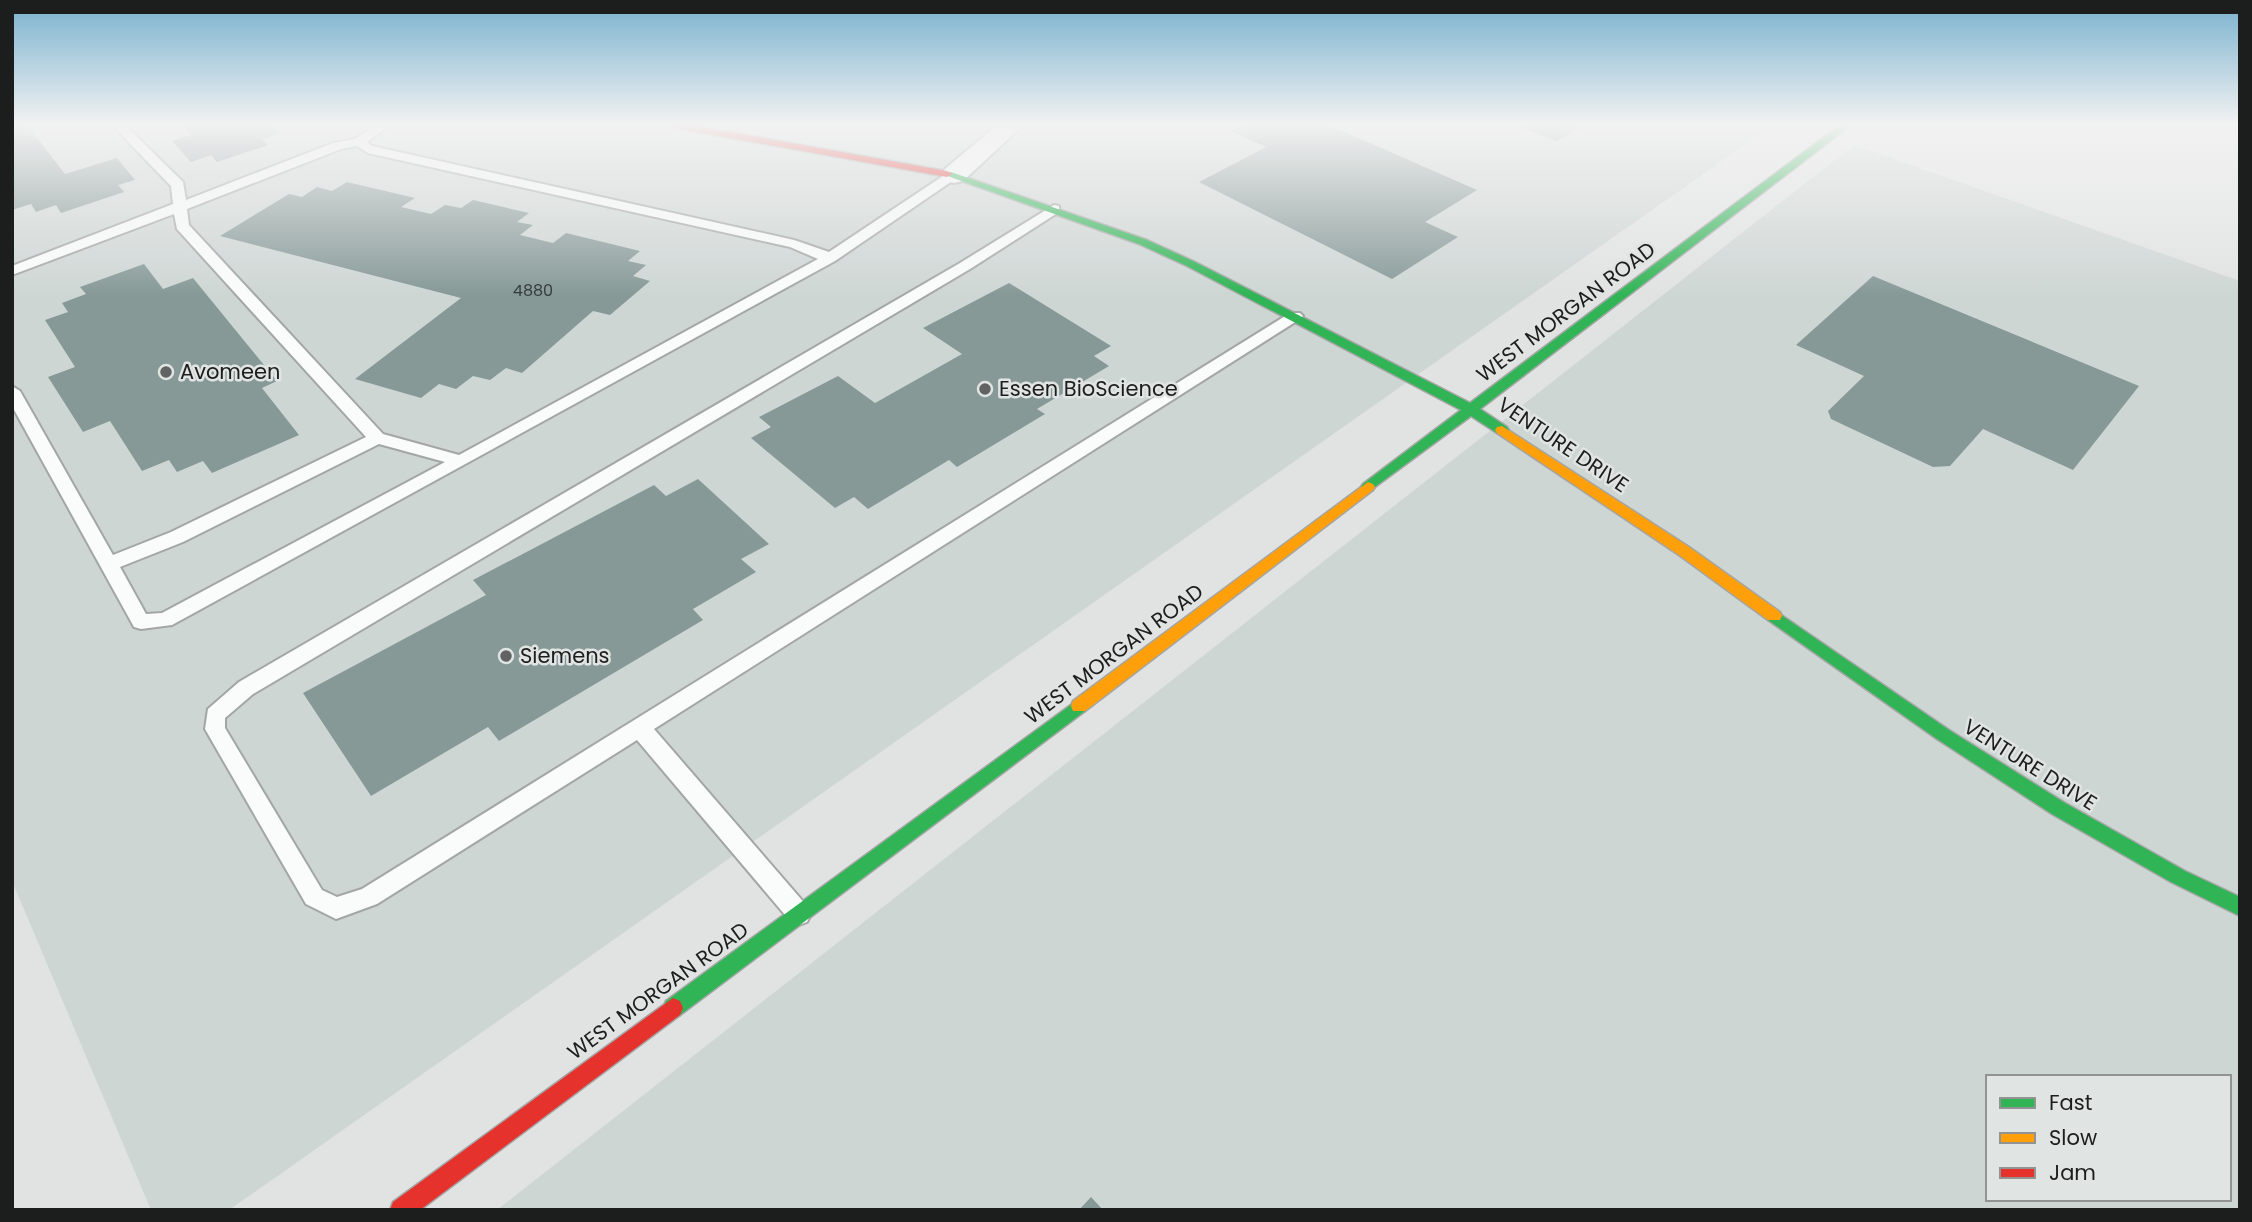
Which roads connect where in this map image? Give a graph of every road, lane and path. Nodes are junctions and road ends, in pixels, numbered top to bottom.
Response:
1 (175, 182) edge
2 (242, 182) edge
3 (516, 182) edge
4 (944, 182) edge
5 (975, 182) edge
6 (1771, 182) edge
7 (178, 206) junction
8 (1054, 209) junction
9 (830, 258) junction
10 (12, 271) edge
11 (1295, 316) junction
12 (12, 390) edge
13 (1472, 410) junction
14 (377, 438) junction
15 (461, 461) junction
16 (109, 564) junction
17 (640, 728) junction
18 (2240, 906) edge
19 (799, 914) junction
20 (401, 1210) edge

1 - 7 lane
2 - 7 lane
3 - 9 lane
4 - 9 lane
5 - 8 street, VENTURE DRIVE
6 - 13 street, WEST MORGAN ROAD
7 - 10 lane
7 - 14 lane
8 - 11 street, VENTURE DRIVE
8 - 17 lane
9 - 15 lane
11 - 13 street, VENTURE DRIVE
11 - 17 lane
12 - 16 lane
13 - 18 street, VENTURE DRIVE
13 - 19 street, WEST MORGAN ROAD
14 - 15 lane
14 - 16 lane
15 - 16 lane
17 - 19 lane
19 - 20 street, WEST MORGAN ROAD

